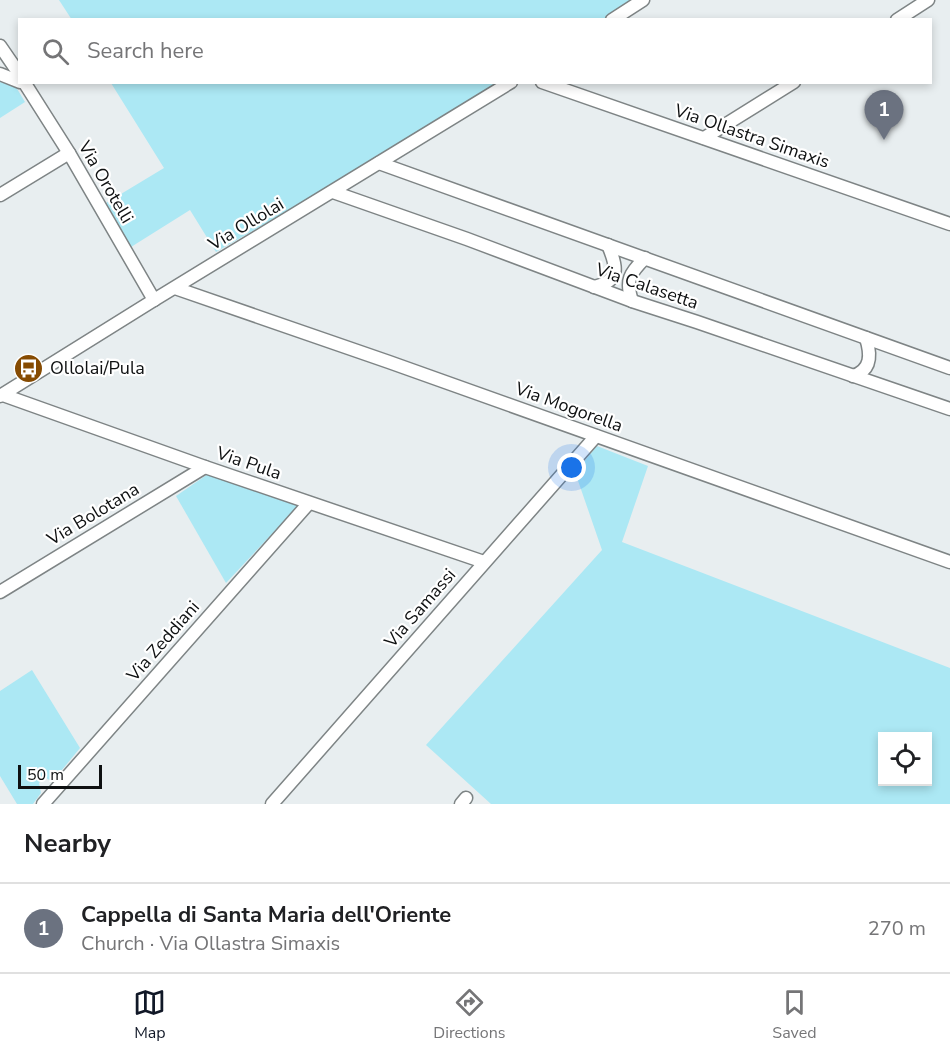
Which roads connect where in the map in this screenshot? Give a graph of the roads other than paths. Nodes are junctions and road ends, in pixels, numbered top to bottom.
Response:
1 (644, 0) edge
2 (928, 0) edge
3 (615, 18) edge
4 (900, 18) edge
5 (0, 46) edge
6 (0, 74) edge
7 (18, 75) edge
8 (18, 80) edge
9 (24, 84) edge
10 (509, 84) edge
11 (548, 84) edge
12 (791, 84) edge
13 (704, 138) junction
14 (69, 153) junction
15 (379, 163) junction
16 (333, 192) junction
17 (0, 195) edge
18 (950, 224) edge
19 (608, 245) junction
20 (645, 258) junction
21 (594, 287) junction
22 (175, 288) junction
23 (154, 300) junction
24 (632, 301) junction
25 (866, 338) junction
26 (950, 368) edge
27 (853, 376) junction
28 (1, 395) edge
29 (950, 409) edge
30 (596, 436) junction
31 (204, 466) junction
32 (309, 503) junction
33 (950, 561) edge
34 (484, 562) junction
35 (0, 592) edge
36 (44, 804) edge
37 (272, 804) edge

1 - 3 street
2 - 4 street
5 - 7 street, Via Orotelli
6 - 8 street
9 - 14 street, Via Orotelli
10 - 15 street, Via Ollolai
11 - 13 street, Via Ollastra Simaxis
12 - 13 street
13 - 18 street, Via Ollastra Simaxis
14 - 17 street
14 - 23 street, Via Orotelli
15 - 16 street, Via Ollolai
15 - 19 street, Via Calasetta
16 - 21 street, Via Calasetta
16 - 22 street, Via Ollolai
19 - 20 street, Via Calasetta
19 - 21 street
20 - 24 street
20 - 25 street, Via Calasetta
21 - 24 street, Via Calasetta
22 - 23 street, Via Ollolai
22 - 30 street, Via Mogorella
23 - 28 street, Via Ollolai
24 - 27 street, Via Calasetta
25 - 26 street, Via Calasetta
25 - 27 street
27 - 29 street, Via Calasetta
28 - 31 street, Via Pula
30 - 33 street, Via Mogorella
30 - 34 street, Via Samassi
31 - 32 street, Via Pula
31 - 35 street, Via Bolotana
32 - 34 street, Via Pula
32 - 36 street, Via Zeddiani
34 - 37 street, Via Samassi

